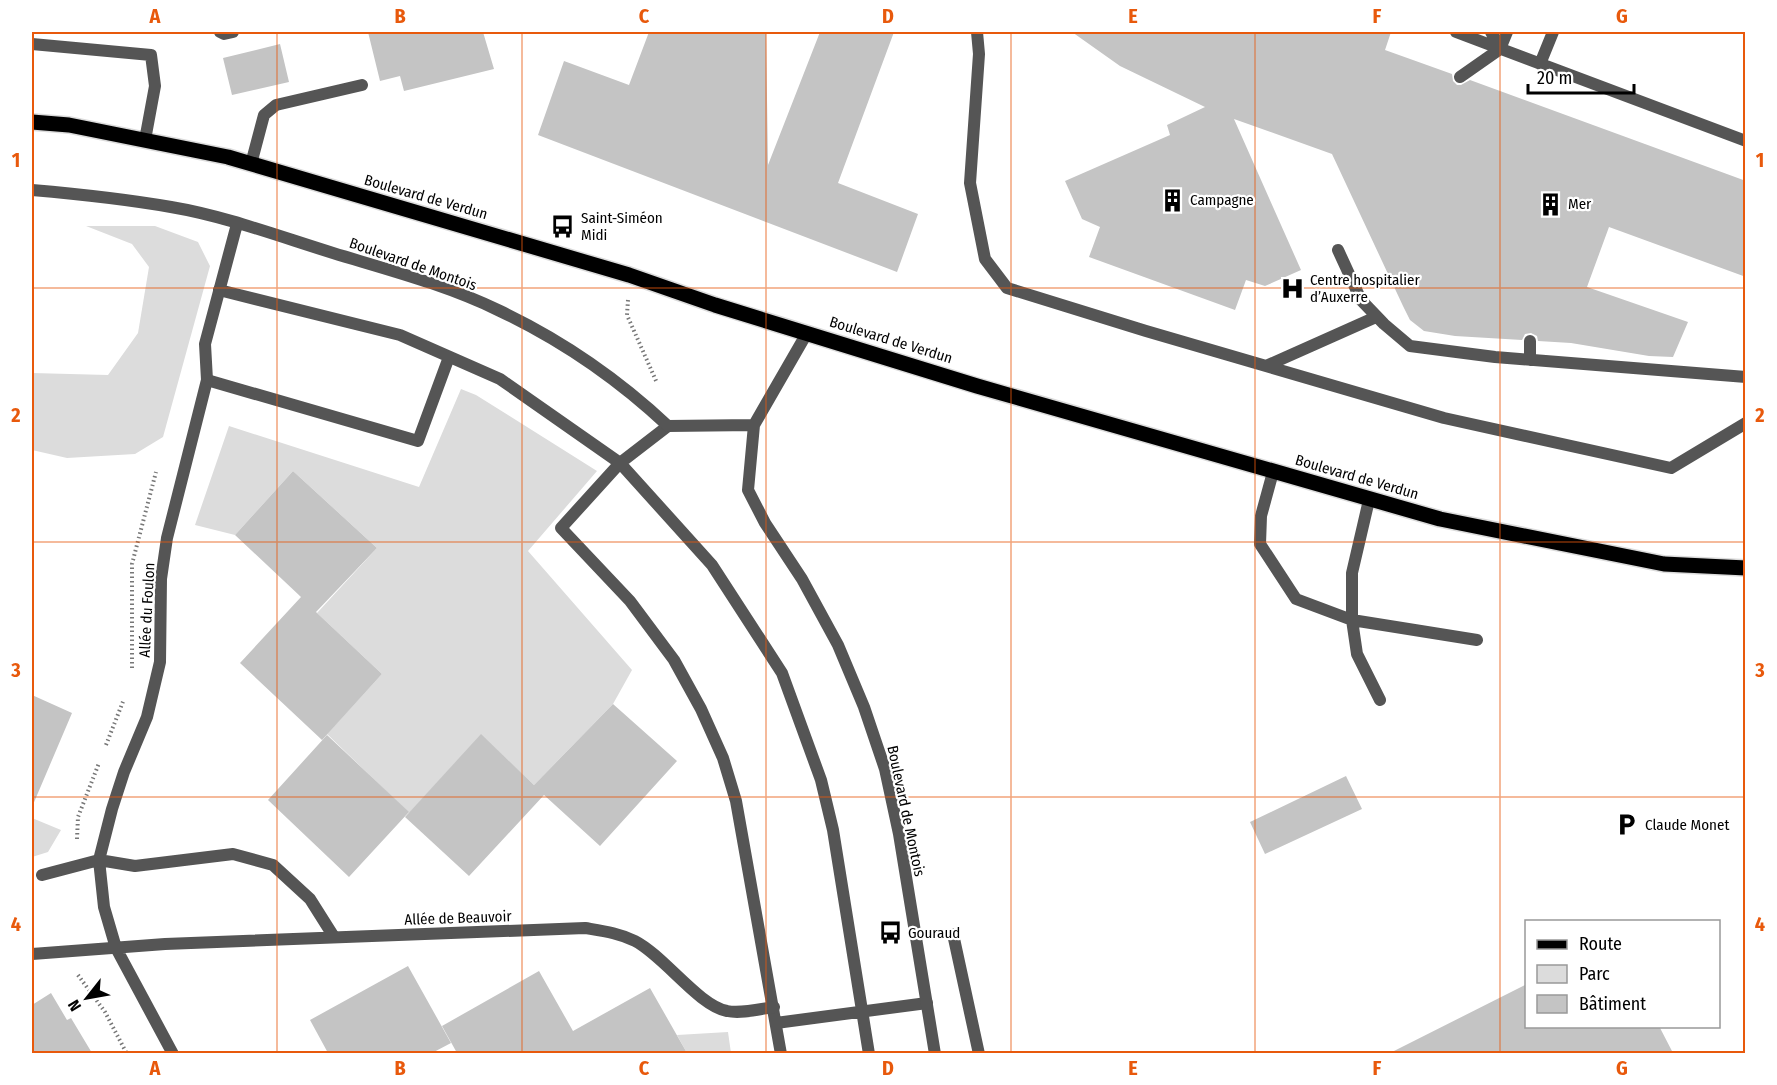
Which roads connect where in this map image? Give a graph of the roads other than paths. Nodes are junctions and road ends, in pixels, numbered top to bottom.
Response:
1 (220, 32) edge
2 (233, 32) edge
3 (977, 32) edge
4 (1456, 32) edge
5 (1491, 32) edge
6 (1508, 32) edge
7 (1553, 32) edge
8 (32, 44) edge
9 (1500, 49) junction
10 (1540, 64) junction
11 (1460, 77) dead end
12 (362, 85) dead end
13 (32, 122) edge
14 (145, 140) junction
15 (1746, 141) edge
16 (250, 164) junction
17 (32, 190) edge
18 (237, 224) junction
19 (1338, 250) dead end
20 (219, 291) junction
21 (1376, 317) junction
22 (807, 333) junction
23 (1530, 341) dead end
24 (449, 357) junction
25 (1530, 360) junction
26 (1266, 366) junction
27 (1746, 377) edge
28 (207, 380) junction
29 (1746, 423) edge
30 (754, 425) junction
31 (668, 426) junction
32 (620, 464) junction
33 (1273, 472) junction
34 (1370, 500) junction
35 (1746, 568) edge
36 (1352, 620) junction
37 (1477, 640) dead end
38 (1380, 700) dead end
39 (99, 860) junction
40 (42, 875) dead end
41 (953, 933) dead end
42 (334, 937) junction
43 (116, 948) junction
44 (32, 954) edge
45 (927, 1003) junction
46 (774, 1007) junction
47 (863, 1011) junction
48 (776, 1023) junction
49 (172, 1053) edge
50 (781, 1053) edge
51 (869, 1053) edge
52 (935, 1053) edge
53 (980, 1053) edge

1 - 2 street
3 - 26 street
4 - 9 street
5 - 9 street
6 - 9 street
7 - 10 street
8 - 14 street
9 - 10 street
9 - 11 street
10 - 15 street
12 - 16 street
13 - 14 main road, Boulevard de Verdun
14 - 16 main road, Boulevard de Verdun
16 - 22 main road, Boulevard de Verdun
17 - 18 street, Boulevard de Montois
18 - 20 street, Allée du Foulon
18 - 31 street, Boulevard de Montois
19 - 21 street
20 - 24 street
20 - 28 street, Allée du Foulon
21 - 25 street
21 - 26 street
22 - 30 street, Boulevard de Montois
22 - 33 main road, Boulevard de Verdun
23 - 25 street
24 - 28 street
24 - 32 street
25 - 27 street
26 - 29 street
28 - 39 street, Allée du Foulon
30 - 31 street
30 - 45 street, Boulevard de Montois
31 - 32 street
32 - 46 street
32 - 47 street
33 - 34 main road, Boulevard de Verdun
33 - 36 street
34 - 35 main road, Boulevard de Verdun
34 - 36 street
36 - 37 street
36 - 38 street
39 - 40 street
39 - 42 street
39 - 43 street, Allée du Foulon
41 - 53 street
42 - 43 street, Allée de Beauvoir
42 - 46 street, Allée de Beauvoir
43 - 44 street, Allée de Beauvoir
43 - 49 street, Allée du Foulon
45 - 47 street
45 - 52 street, Boulevard de Montois
46 - 48 street
47 - 48 street
47 - 51 street
48 - 50 street

